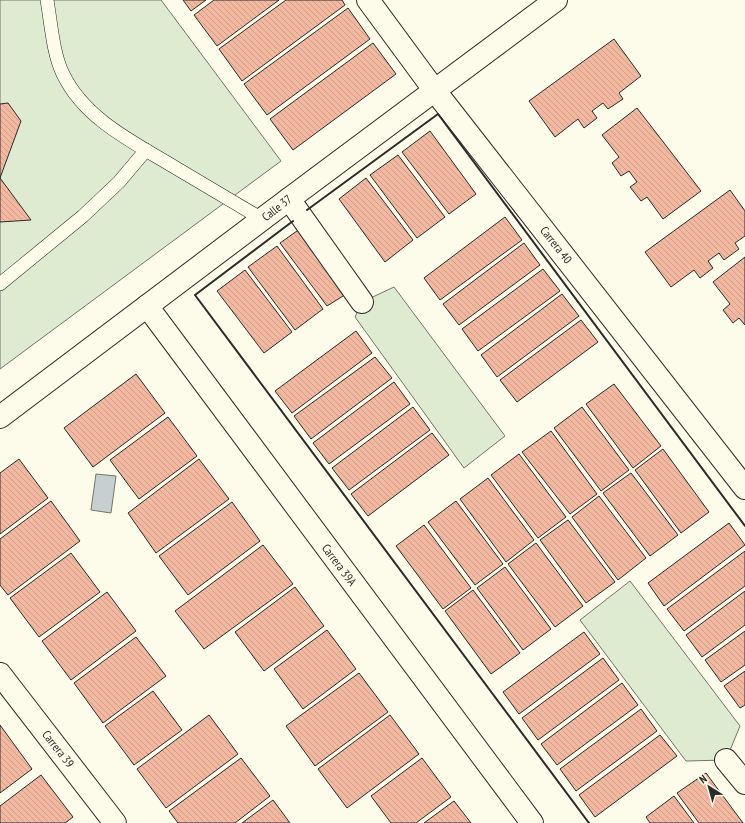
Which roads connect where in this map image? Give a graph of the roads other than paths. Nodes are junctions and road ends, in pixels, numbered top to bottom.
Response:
1 (47, 0) edge
2 (556, 0) edge
3 (377, 3) edge
4 (435, 91) junction
5 (146, 150) junction
6 (289, 199) junction
7 (262, 219) junction
8 (0, 284) edge
9 (362, 302) dead end
10 (147, 306) junction
11 (0, 417) edge
12 (745, 488) edge
13 (0, 674) edge
14 (726, 760) dead end
15 (745, 783) edge
16 (115, 823) edge
17 (532, 823) edge

1 - 5 lane
2 - 4 street, Calle 37
3 - 4 street, Carrera 40
4 - 6 street, Calle 37
4 - 12 street, Carrera 40
5 - 7 lane
5 - 8 lane
6 - 7 street, Calle 37
6 - 9 street
7 - 10 street, Calle 37
10 - 11 street, Calle 37
10 - 17 street, Carrera 39A
13 - 16 street, Carrera 39
14 - 15 street

